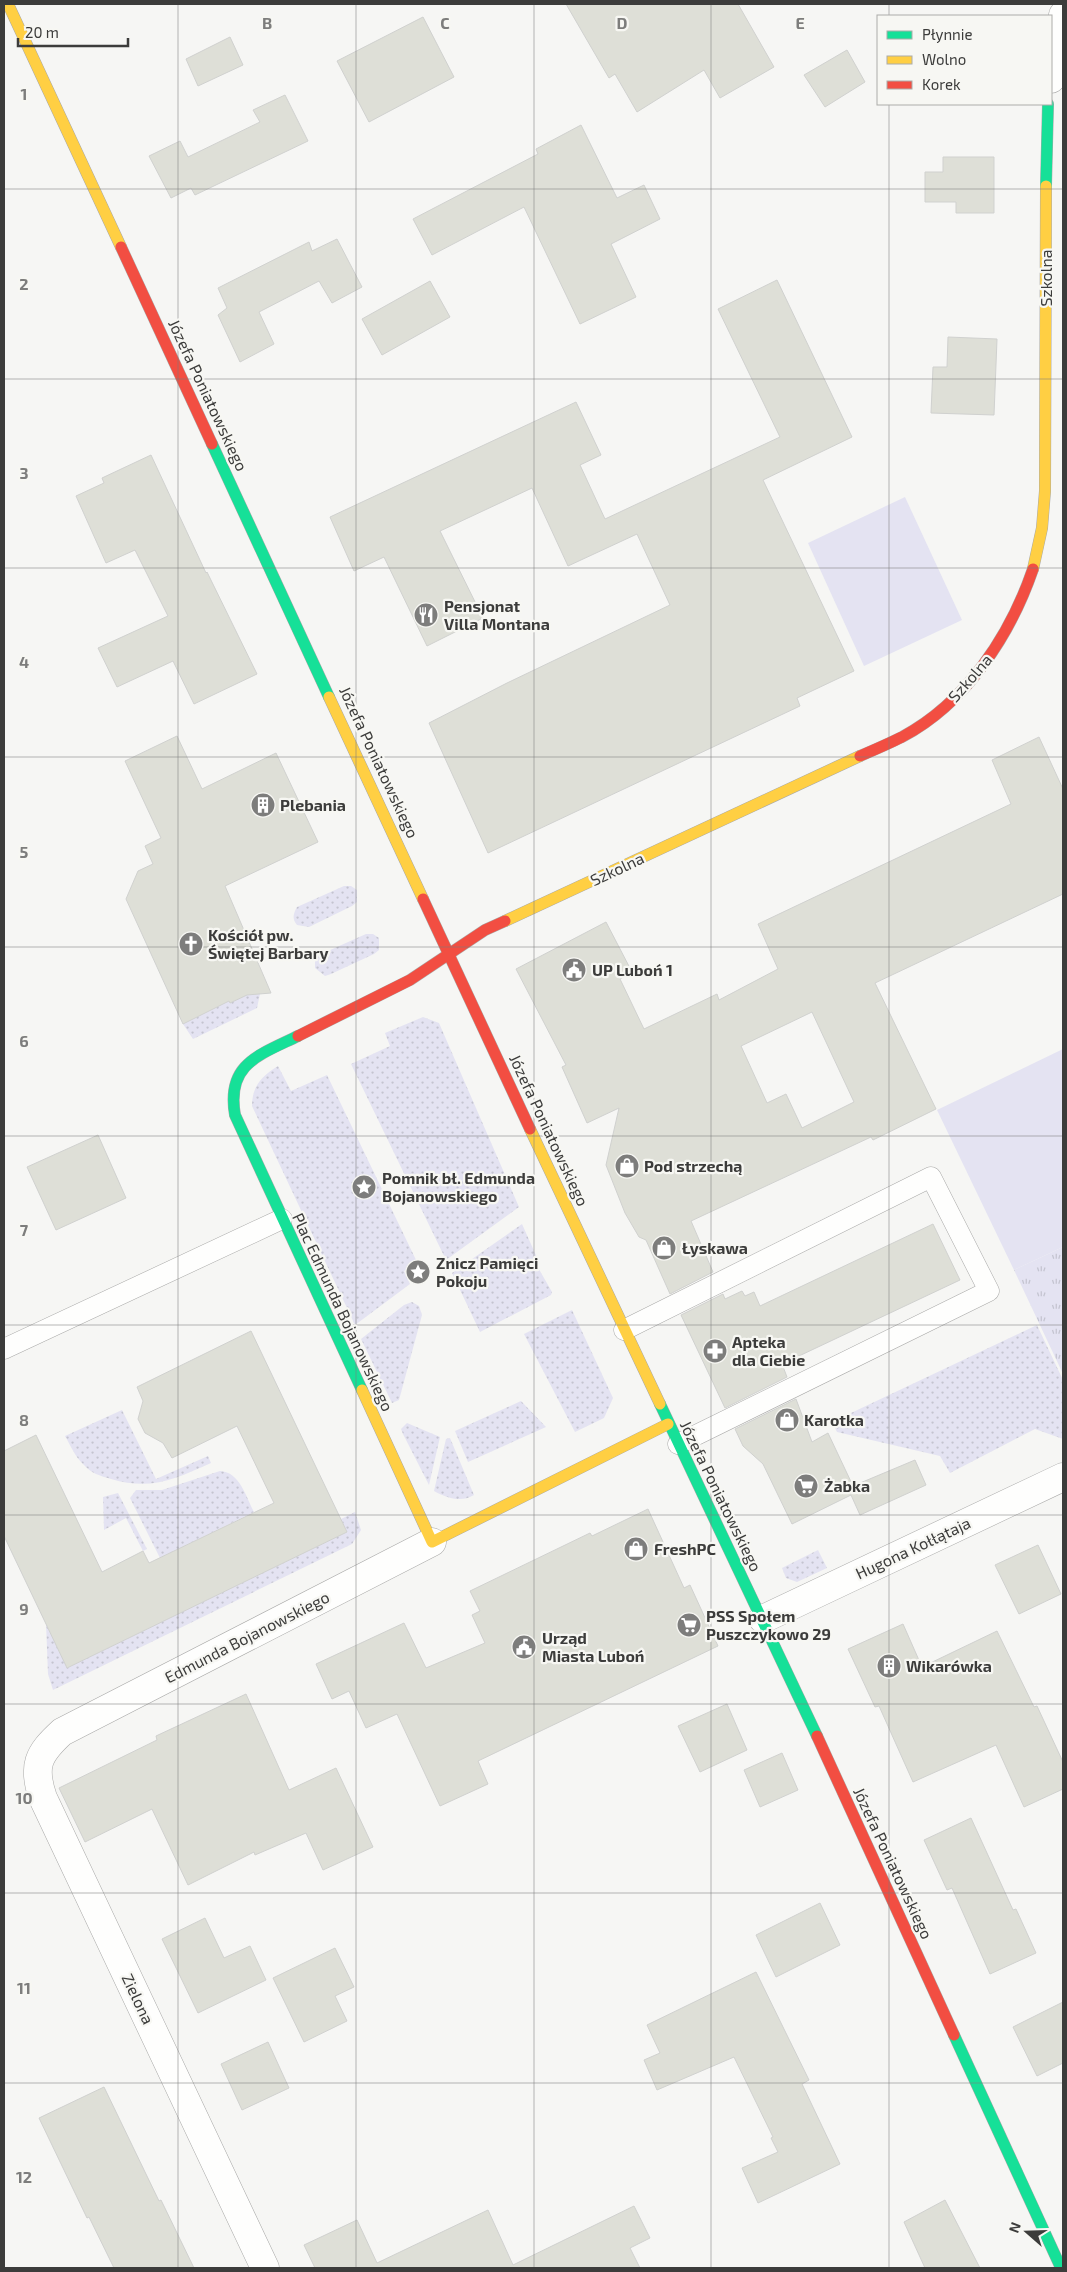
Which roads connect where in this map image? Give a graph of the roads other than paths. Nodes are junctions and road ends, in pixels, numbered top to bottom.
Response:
1 (8, 4) edge
2 (1063, 15) edge
3 (1052, 74) edge
4 (1048, 105) edge
5 (449, 953) junction
6 (282, 1219) junction
7 (624, 1330) junction
8 (4, 1349) edge
9 (668, 1424) junction
10 (678, 1444) junction
11 (1063, 1477) edge
12 (432, 1542) junction
13 (763, 1619) junction
14 (62, 1732) joint
15 (266, 2268) edge
16 (1061, 2268) edge

1 - 5 street, Józefa Poniatowskiego
2 - 3 street
4 - 5 street, Szkolna
5 - 6 street, Plac Edmunda Bojanowskiego
5 - 7 street, Józefa Poniatowskiego
6 - 8 lane
6 - 12 street, Plac Edmunda Bojanowskiego
7 - 9 street, Józefa Poniatowskiego
7 - 10 lane
9 - 10 street, Józefa Poniatowskiego
9 - 12 street
10 - 13 street, Józefa Poniatowskiego
11 - 13 street, Hugona Kołłątaja
12 - 14 street, Edmunda Bojanowskiego
13 - 16 street, Józefa Poniatowskiego
14 - 15 street, Zielona

